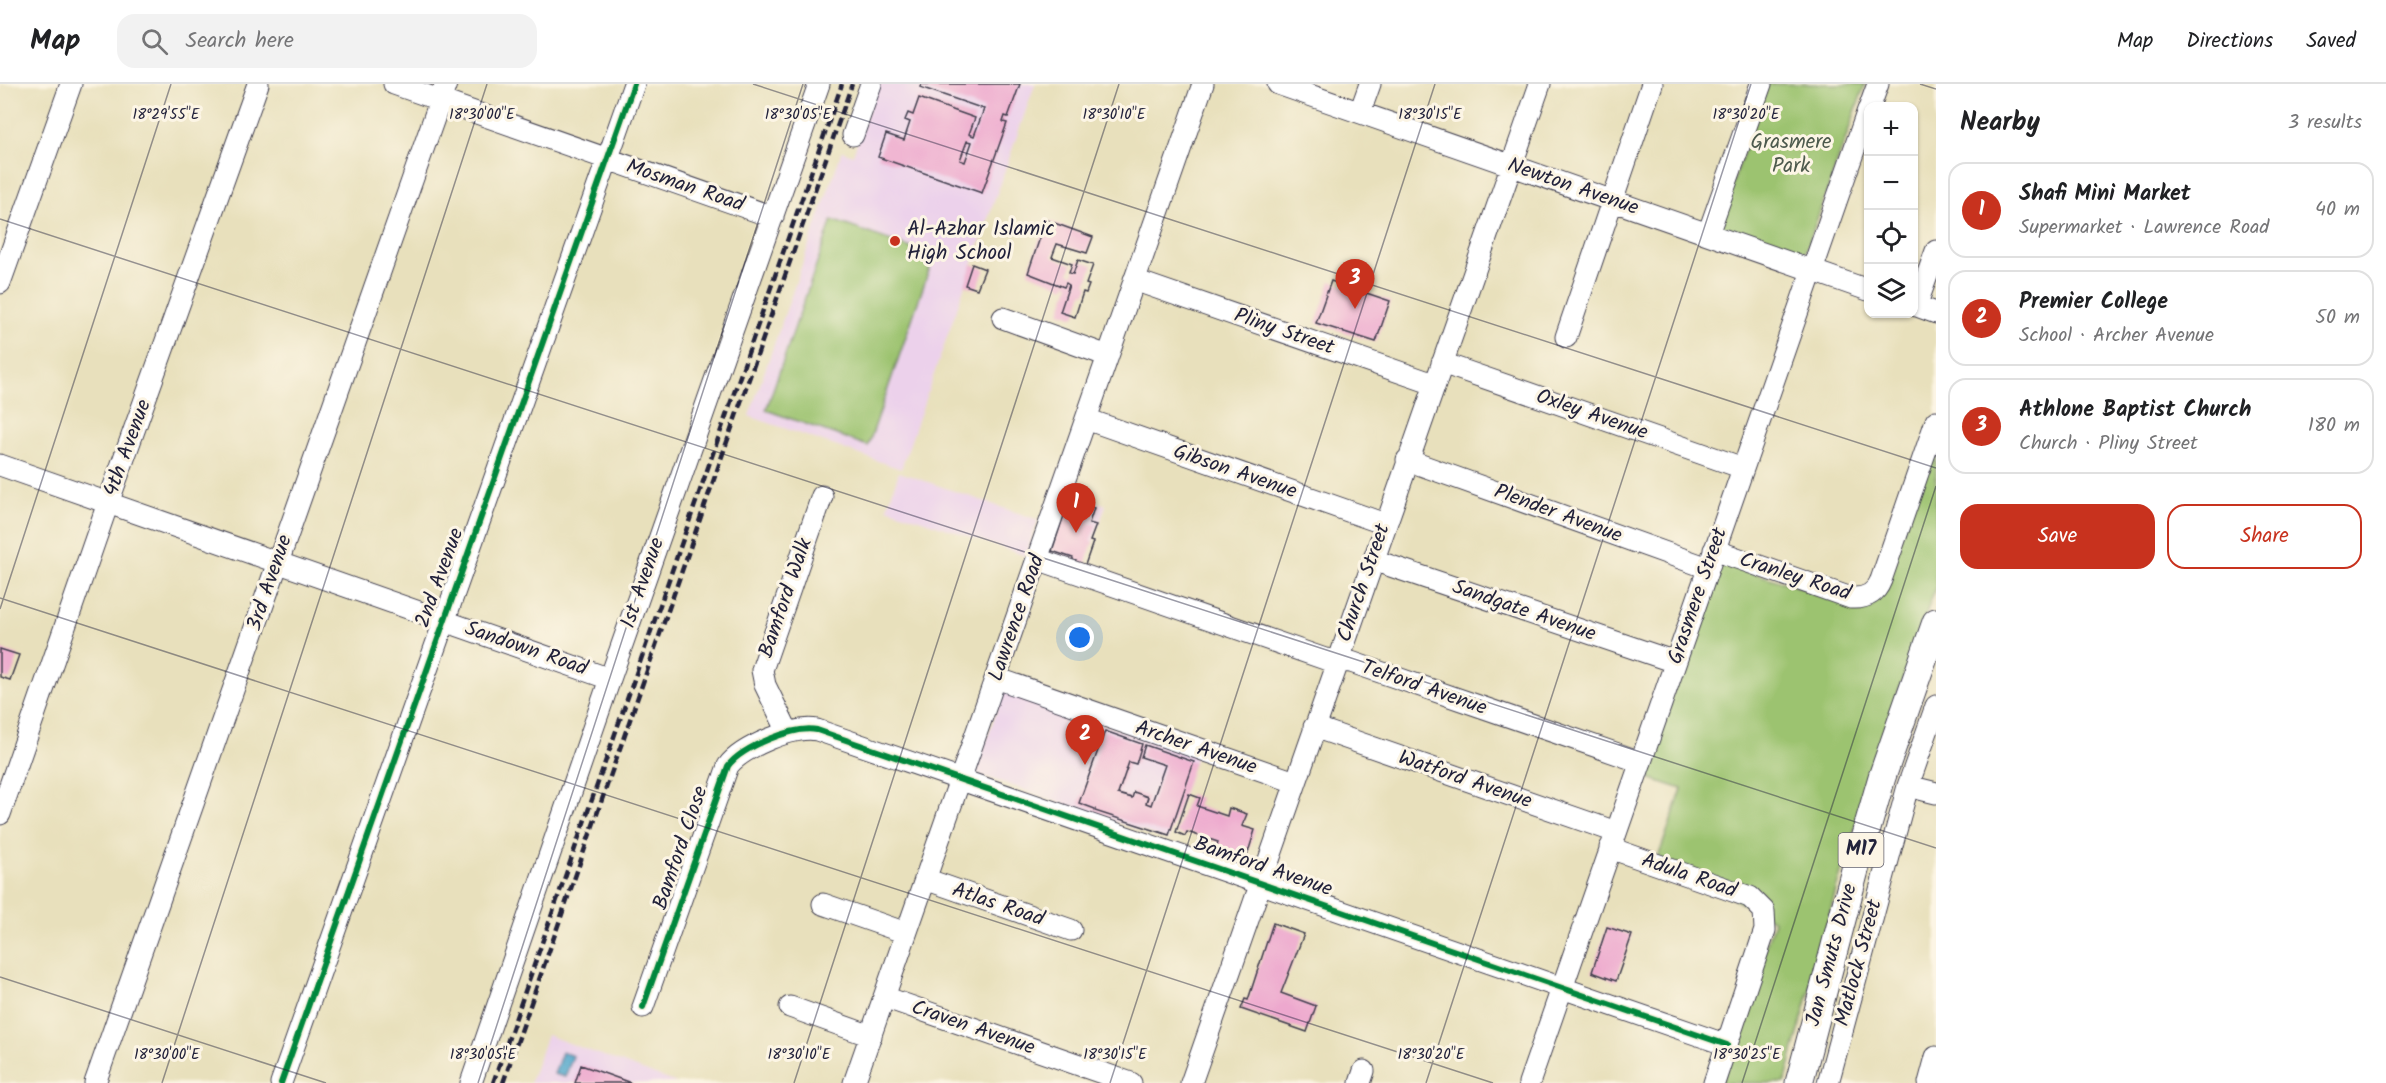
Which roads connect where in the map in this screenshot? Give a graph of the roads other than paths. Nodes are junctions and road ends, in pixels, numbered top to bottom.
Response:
1 (70, 84) edge
2 (258, 84) edge
3 (394, 84) edge
4 (634, 84) edge
5 (819, 84) edge
6 (871, 84) edge
7 (1203, 84) edge
8 (1278, 84) edge
9 (1370, 84) edge
10 (1540, 84) edge
11 (1652, 84) edge
12 (1761, 84) edge
13 (1878, 84) edge
14 (444, 92) edge
15 (1871, 102) edge
16 (1360, 112) junction
17 (1864, 122) edge
18 (853, 135) dead end
19 (608, 159) junction
20 (1511, 165) junction
21 (1612, 200) junction
22 (773, 217) junction
23 (1708, 234) junction
24 (1936, 251) edge
25 (1812, 270) junction
26 (1134, 279) junction
27 (0, 283) edge
28 (1864, 288) edge
29 (1922, 308) edge
30 (1003, 318) dead end
31 (1566, 337) dead end
32 (1108, 356) junction
33 (1442, 363) junction
34 (1434, 384) junction
35 (1086, 419) junction
36 (1936, 421) edge
37 (1407, 460) junction
38 (0, 465) edge
39 (1743, 468) junction
40 (822, 496) dead end
41 (108, 503) junction
42 (1385, 524) junction
43 (1037, 559) junction
44 (1711, 559) junction
45 (1372, 560) junction
46 (277, 562) junction
47 (442, 620) junction
48 (1936, 622) edge
49 (1337, 661) junction
50 (1675, 662) junction
51 (996, 678) junction
52 (610, 679) junction
53 (1936, 706) edge
54 (1314, 727) junction
55 (788, 732) junction
56 (1641, 762) junction
57 (959, 779) junction
58 (1295, 782) junction
59 (1908, 786) junction
60 (1936, 793) edge
61 (0, 814) edge
62 (1613, 840) junction
63 (925, 879) junction
64 (1260, 884) junction
65 (823, 904) dead end
66 (1071, 930) dead end
67 (906, 933) junction
68 (1562, 987) junction
69 (884, 997) junction
70 (643, 1007) dead end
71 (790, 1007) dead end
72 (871, 1036) junction
73 (1727, 1045) junction
74 (1936, 1057) edge
75 (95, 1083) edge
76 (281, 1083) edge
77 (471, 1083) edge
78 (854, 1083) edge
79 (1131, 1083) edge
80 (1191, 1083) edge
81 (1528, 1083) edge
82 (1714, 1083) edge
83 (1799, 1083) edge
84 (1828, 1083) edge
85 (1929, 1083) edge

1 - 27 street
2 - 41 street, 4th Avenue
3 - 14 street, Mosman Road
4 - 19 street, 2nd Avenue
5 - 22 street, 1st Avenue
6 - 18 street
7 - 26 street, Lawrence Road
8 - 16 street, Newton Avenue
9 - 16 street
10 - 20 street, Church Street
11 - 21 street
12 - 23 street
13 - 15 street, Grasmere Street
14 - 19 street, Mosman Road
14 - 46 street, 3rd Avenue
16 - 20 street, Newton Avenue
17 - 25 street, Grasmere Street
19 - 22 street, Mosman Road
19 - 47 street, 2nd Avenue
20 - 21 street, Newton Avenue
20 - 33 street, Church Street
21 - 23 street, Newton Avenue
21 - 31 street
22 - 52 street, 1st Avenue
23 - 25 street, Newton Avenue
24 - 29 street
25 - 28 street, Newton Avenue
25 - 39 street, Grasmere Street
26 - 32 street, Lawrence Road
26 - 34 street, Pliny Street
30 - 32 street
32 - 35 street, Lawrence Road
33 - 34 street, Church Street
33 - 39 street, Oxley Avenue
34 - 37 street, Church Street
35 - 42 street, Gibson Avenue
35 - 43 street, Lawrence Road
36 - 44 street, Cranley Road
37 - 42 street, Church Street
37 - 44 street, Plender Avenue
38 - 41 street, Sandown Road
39 - 44 street, Grasmere Street
40 - 55 street, Bamford Walk
41 - 46 street, Sandown Road
41 - 61 street, 4th Avenue
42 - 45 street, Church Street
43 - 49 street, Telford Avenue
43 - 51 street, Lawrence Road
44 - 50 street, Grasmere Street
45 - 49 street, Church Street
45 - 50 street, Sandgate Avenue
46 - 47 street, Sandown Road
46 - 75 street, 3rd Avenue
47 - 52 street, Sandown Road
47 - 76 street, 2nd Avenue
48 - 83 main road, Jan Smuts Drive / M17
49 - 54 street, Church Street
49 - 56 street, Telford Avenue
50 - 56 street, Grasmere Street
51 - 57 street, Lawrence Road
51 - 58 street, Archer Avenue
52 - 77 street, 1st Avenue
53 - 59 street, Matlock Street
54 - 58 street, Church Street
54 - 62 street, Watford Avenue
55 - 57 street, Bamford Avenue
55 - 70 street, Bamford Close
56 - 62 street, Grasmere Street
57 - 63 street, Lawrence Road
57 - 64 street, Bamford Avenue
58 - 64 street, Church Street
59 - 60 street
59 - 84 street, Matlock Street
62 - 68 street, Grasmere Street
62 - 73 street, Adula Road
63 - 66 street, Atlas Road
63 - 67 street, Lawrence Road
64 - 68 street, Bamford Avenue
64 - 80 street, Church Street
65 - 67 street
67 - 69 street, Lawrence Road
68 - 73 street, Bamford Avenue
68 - 81 street, Grasmere Street
69 - 72 street, Lawrence Road
69 - 79 street, Craven Avenue
71 - 72 street
72 - 78 street, Lawrence Road
73 - 82 street
74 - 85 street

